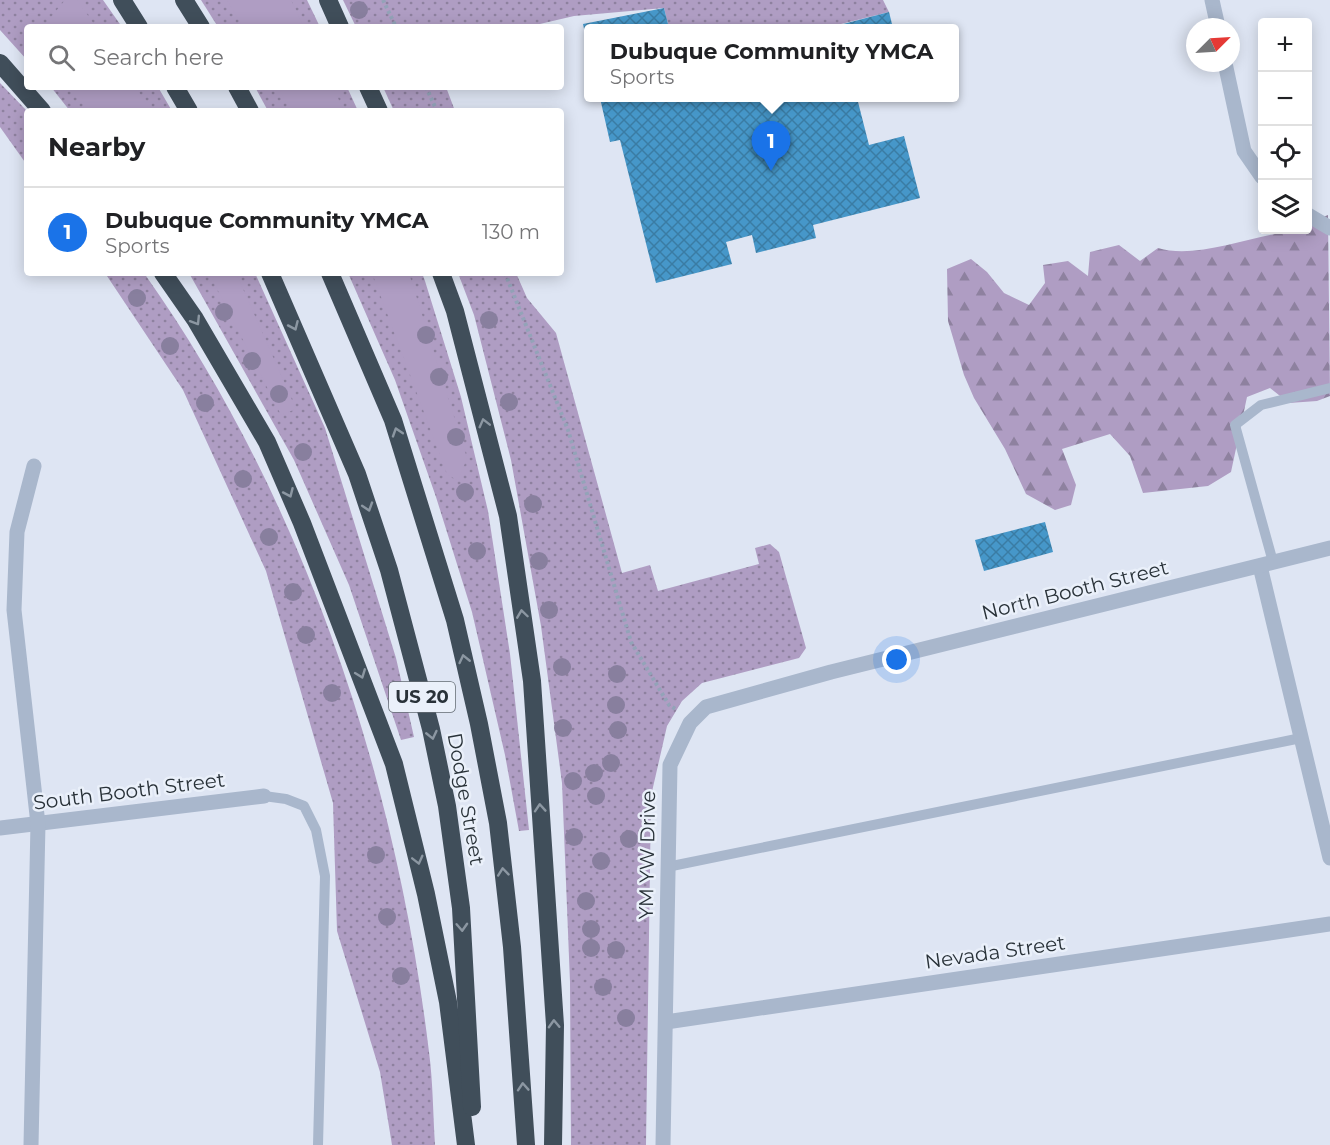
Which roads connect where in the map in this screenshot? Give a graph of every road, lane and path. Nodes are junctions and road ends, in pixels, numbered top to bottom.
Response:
1 (122, 0) edge
2 (184, 0) edge
3 (328, 0) edge
4 (383, 0) edge
5 (1212, 0) edge
6 (1216, 18) edge
7 (137, 24) edge
8 (199, 24) edge
9 (339, 24) edge
10 (395, 24) edge
11 (0, 63) edge
12 (1227, 72) edge
13 (177, 90) edge
14 (239, 90) edge
15 (369, 90) edge
16 (427, 90) edge
17 (39, 108) edge
18 (187, 108) edge
19 (248, 108) edge
20 (378, 108) edge
21 (436, 108) edge
22 (1258, 170) edge
23 (1312, 217) edge
24 (1330, 228) edge
25 (166, 276) edge
26 (271, 276) edge
27 (331, 276) edge
28 (442, 276) edge
29 (507, 276) edge
30 (1330, 388) edge
31 (34, 466) dead end
32 (1330, 548) edge
33 (1267, 564) junction
34 (831, 672) joint
35 (677, 710) dead end
36 (1301, 738) junction
37 (264, 796) joint
38 (38, 824) junction
39 (0, 828) edge
40 (1330, 858) edge
41 (667, 867) junction
42 (1330, 924) edge
43 (666, 1022) junction
44 (31, 1145) edge
45 (318, 1145) edge
46 (466, 1145) edge
47 (473, 1145) edge
48 (526, 1145) edge
49 (553, 1145) edge
50 (663, 1145) edge

1 - 7 highway
2 - 8 highway
3 - 9 highway
4 - 10 path
5 - 6 street
11 - 17 highway
12 - 22 street
13 - 18 highway
14 - 19 highway
15 - 20 highway
16 - 21 path
23 - 24 street
25 -> 46 highway
26 -> 47 highway, Dodge Street / US 20
48 -> 27 highway, Dodge Street / US 20
49 -> 28 highway
29 - 35 path
30 - 33 lane
31 - 38 street
32 - 33 street, North Booth Street
33 - 34 street, North Booth Street
33 - 36 street
34 - 41 street, YM YW Drive
36 - 40 street
36 - 41 lane
37 - 38 street, South Booth Street
37 - 45 lane
38 - 39 street, South Booth Street
38 - 44 street
41 - 43 street, YM YW Drive
42 - 43 street, Nevada Street
43 - 50 street, YM YW Drive

